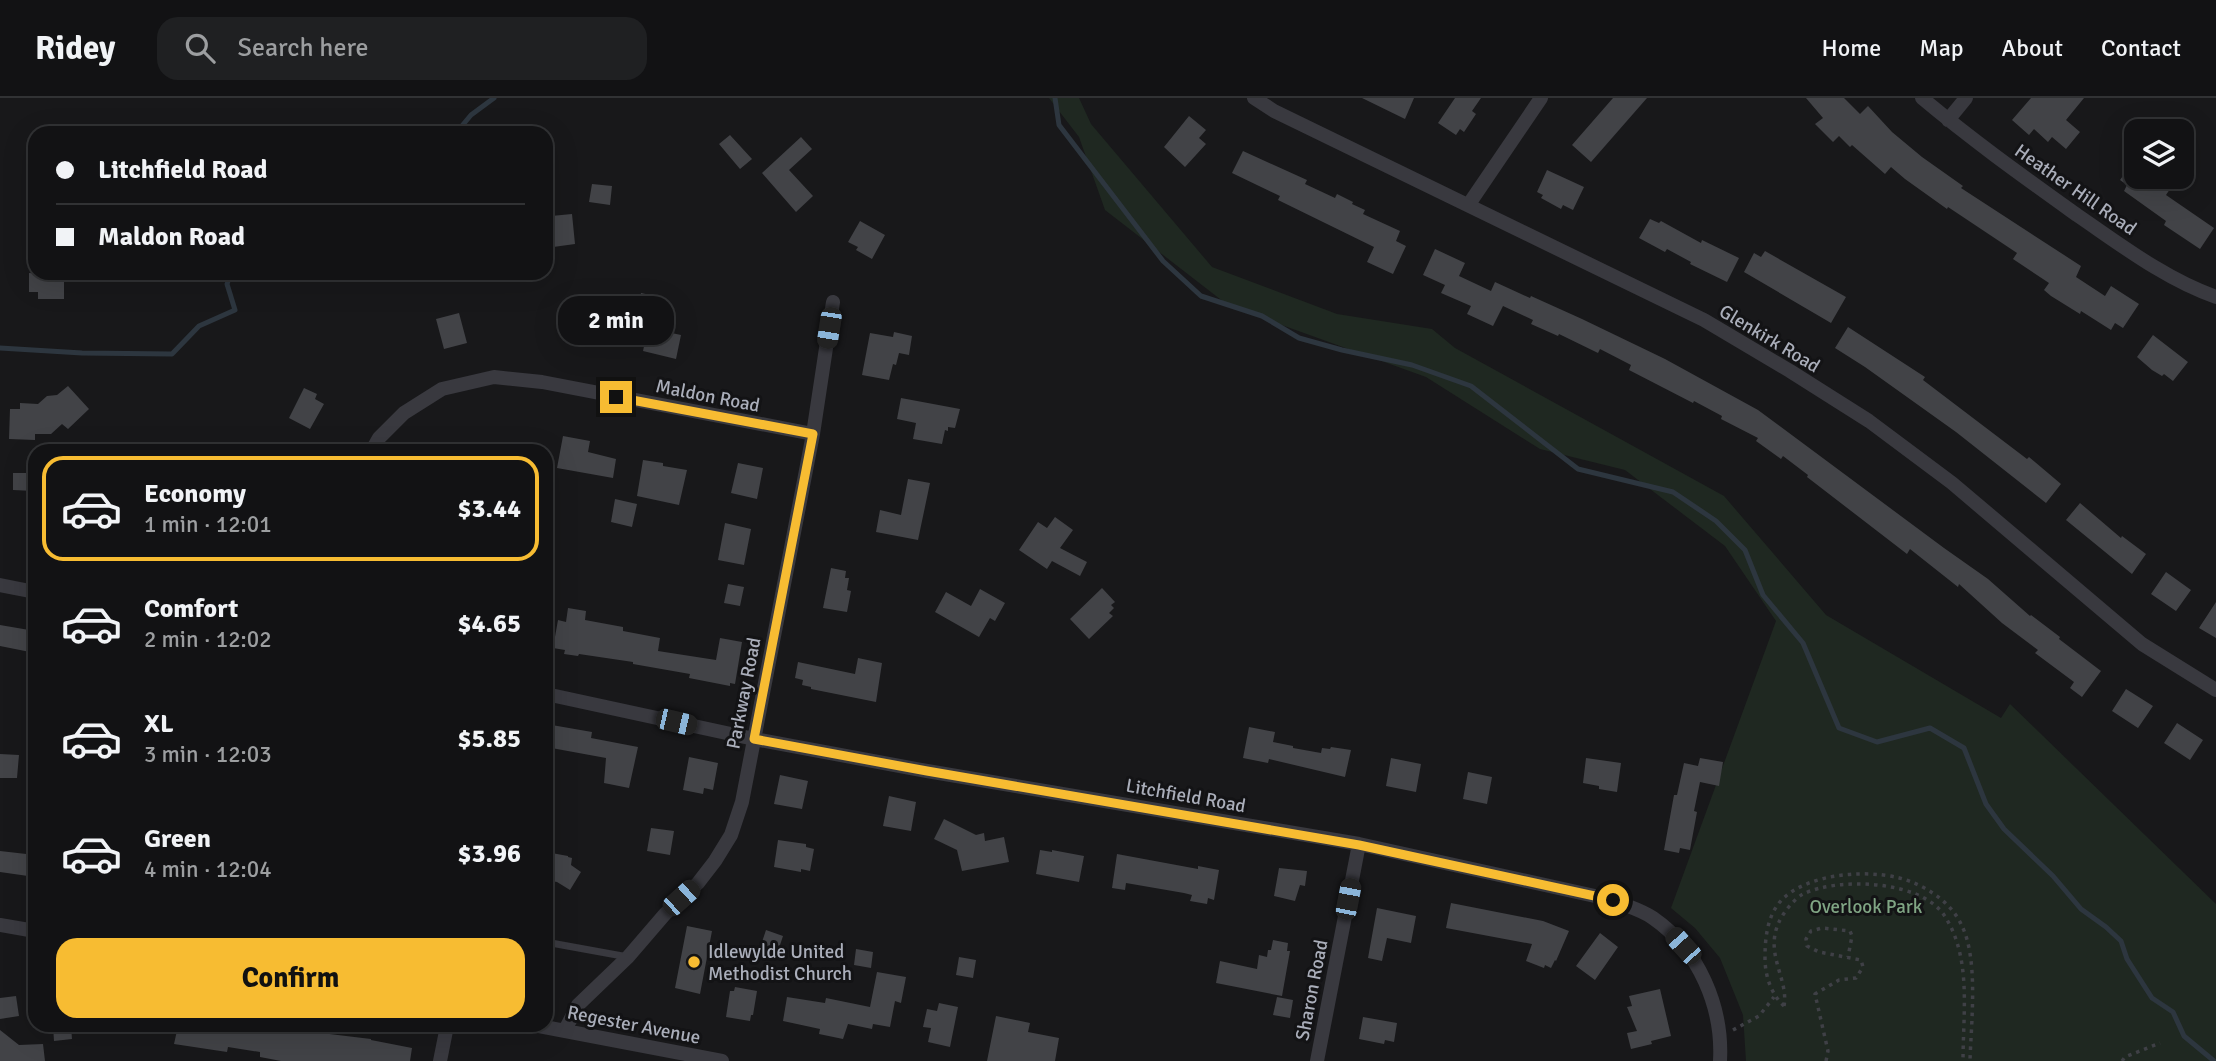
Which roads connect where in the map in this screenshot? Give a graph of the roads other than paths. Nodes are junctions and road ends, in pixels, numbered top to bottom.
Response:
1 (1254, 98) edge
2 (1542, 98) edge
3 (1923, 98) edge
4 (1966, 98) edge
5 (1948, 120) junction
6 (1469, 204) junction
7 (2216, 297) edge
8 (833, 302) dead end
9 (813, 434) junction
10 (376, 444) edge
11 (0, 585) edge
12 (28, 591) edge
13 (2216, 690) edge
14 (553, 696) edge
15 (754, 739) junction
16 (1359, 845) junction
17 (0, 925) edge
18 (28, 930) edge
19 (553, 943) edge
20 (628, 957) junction
21 (553, 1028) edge
22 (565, 1030) junction
23 (446, 1032) edge
24 (440, 1061) edge
25 (722, 1061) edge
26 (1317, 1061) edge
27 (1720, 1061) edge

1 - 6 street, Glenkirk Road
2 - 6 street
3 - 5 street, Heather Hill Road
4 - 5 street
5 - 7 street, Heather Hill Road
6 - 13 street, Glenkirk Road
8 - 9 street, Parkway Road
9 - 10 street, Maldon Road
9 - 15 street, Parkway Road
11 - 12 street
14 - 15 street, Litchfield Road
15 - 16 street, Litchfield Road
15 - 20 street, Parkway Road
16 - 26 street, Sharon Road
16 - 27 street, Litchfield Road
17 - 18 street
19 - 20 lane
20 - 22 street, Parkway Road
21 - 22 street, Regester Avenue
22 - 25 street, Regester Avenue
23 - 24 street

